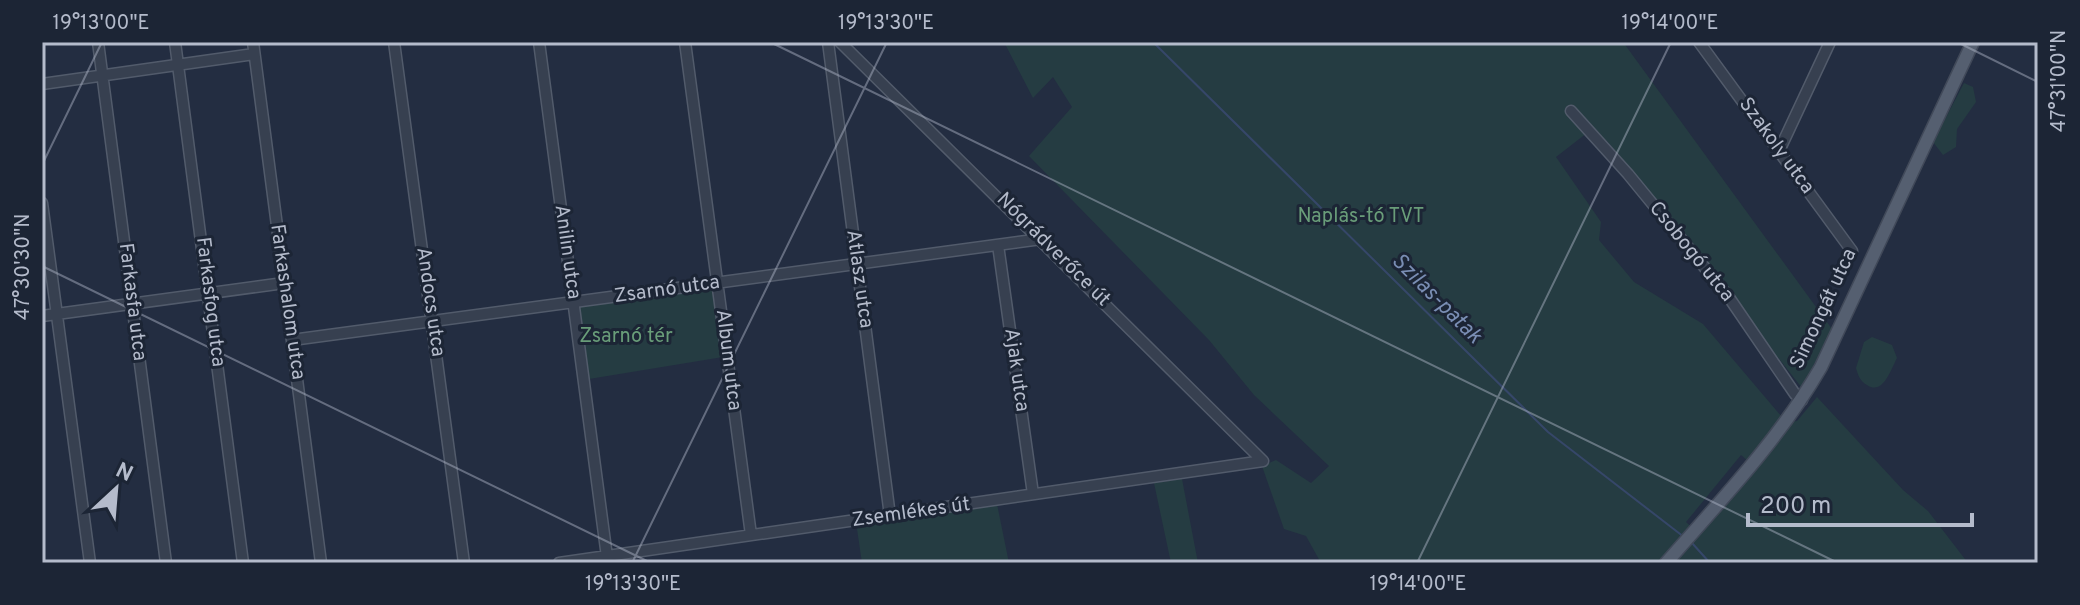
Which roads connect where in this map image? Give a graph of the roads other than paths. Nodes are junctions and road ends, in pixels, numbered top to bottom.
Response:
1 (98, 42) edge
2 (175, 42) edge
3 (253, 42) edge
4 (394, 42) edge
5 (539, 42) edge
6 (685, 42) edge
7 (828, 42) edge
8 (840, 42) edge
9 (1699, 42) edge
10 (1830, 42) edge
11 (1973, 42) edge
12 (254, 54) junction
13 (178, 65) junction
14 (103, 75) junction
15 (42, 84) edge
16 (1571, 111) dead end
17 (1779, 151) junction
18 (42, 203) edge
19 (1041, 239) junction
20 (998, 245) junction
21 (1852, 251) dead end
22 (857, 264) junction
23 (284, 283) junction
24 (718, 283) junction
25 (209, 293) junction
26 (132, 303) junction
27 (574, 303) junction
28 (57, 314) junction
29 (42, 316) edge
30 (432, 321) junction
31 (292, 340) junction
32 (1802, 400) junction
33 (1263, 461) joint
34 (1033, 494) junction
35 (890, 516) junction
36 (751, 535) junction
37 (607, 557) junction
38 (90, 563) edge
39 (166, 563) edge
40 (243, 563) edge
41 (321, 563) edge
42 (464, 563) edge
43 (559, 563) edge
44 (1666, 563) edge

1 - 14 street, Farkasfa utca
2 - 13 street, Farkasfog utca
3 - 12 street, Farkashalom utca
4 - 30 street, Andocs utca
5 - 27 street, Anilin utca
6 - 24 street, Album utca
7 - 22 street, Atlasz utca
8 - 19 street, Nógrádverőce út
9 - 17 street, Szakoly utca
10 - 17 street
11 - 32 main road, Simongát utca
12 - 13 street
12 - 23 street, Farkashalom utca
13 - 14 street
13 - 25 street, Farkasfog utca
14 - 15 street
14 - 26 street, Farkasfa utca
16 - 32 street, Csobogó utca
17 - 21 street, Szakoly utca
18 - 28 street
19 - 20 street, Zsarnó utca
19 - 33 street, Nógrádverőce út
20 - 22 street, Zsarnó utca
20 - 34 street, Ajak utca
22 - 24 street, Zsarnó utca
22 - 35 street, Atlasz utca
23 - 25 street
23 - 31 street, Farkashalom utca
24 - 27 street, Zsarnó utca
24 - 36 street, Album utca
25 - 26 street
25 - 40 street, Farkasfog utca
26 - 28 street
26 - 39 street, Farkasfa utca
27 - 30 street, Zsarnó utca
27 - 37 street, Anilin utca
28 - 29 street
28 - 38 street
30 - 31 street, Zsarnó utca
30 - 42 street, Andocs utca
31 - 41 street, Farkashalom utca
32 - 44 main road, Simongát utca
33 - 34 street, Zsemlékes út
34 - 35 street, Zsemlékes út
35 - 36 street, Zsemlékes út
36 - 37 street, Zsemlékes út
37 - 43 street, Zsemlékes út

